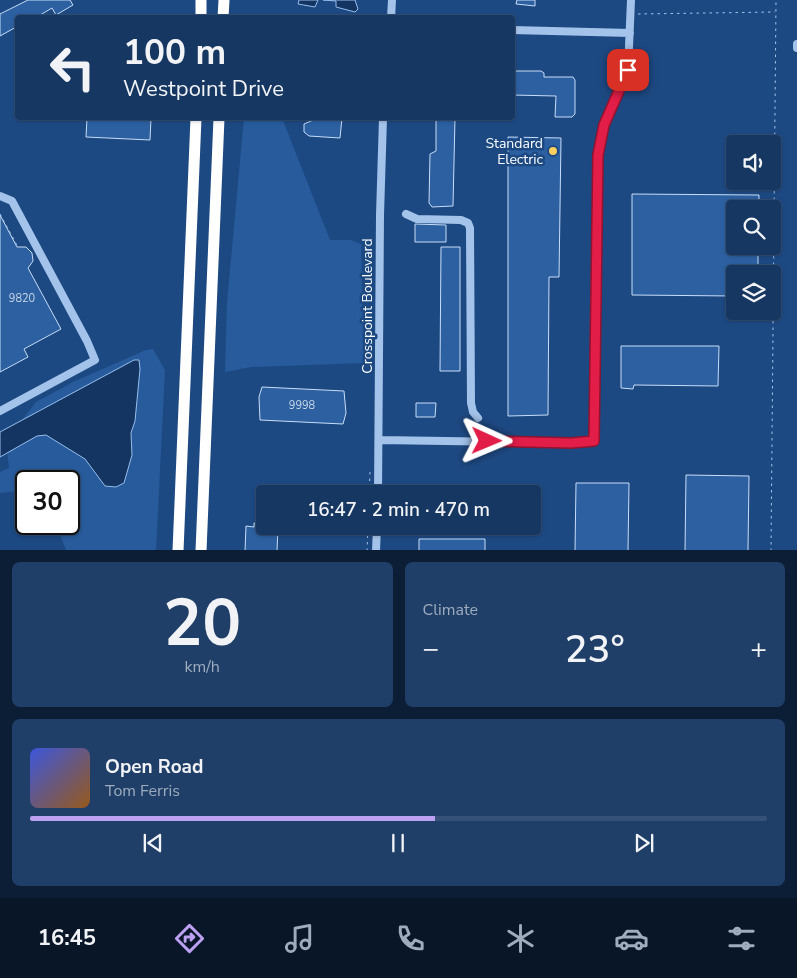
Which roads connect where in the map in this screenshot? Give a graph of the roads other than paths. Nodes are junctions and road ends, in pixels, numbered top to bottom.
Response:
1 (201, 0) edge
2 (224, 0) edge
3 (392, 0) edge
4 (631, 0) edge
5 (201, 15) edge
6 (223, 15) edge
7 (391, 15) edge
8 (515, 30) edge
9 (630, 33) junction
10 (797, 44) edge
11 (797, 48) edge
12 (196, 120) edge
13 (219, 120) edge
14 (383, 120) edge
15 (0, 196) edge
16 (406, 214) dead end
17 (0, 411) edge
18 (478, 418) dead end
19 (380, 440) junction
20 (378, 485) edge
21 (377, 535) edge
22 (178, 550) edge
23 (201, 550) edge
24 (376, 550) edge

1 - 5 highway
2 - 6 highway
3 - 7 street
4 - 9 street
8 - 9 street
9 - 19 street
10 - 11 street
12 - 22 highway
13 - 23 highway
14 - 19 street, Crosspoint Boulevard
15 - 17 street
16 - 18 street
19 - 20 street, Crosspoint Boulevard
21 - 24 street

